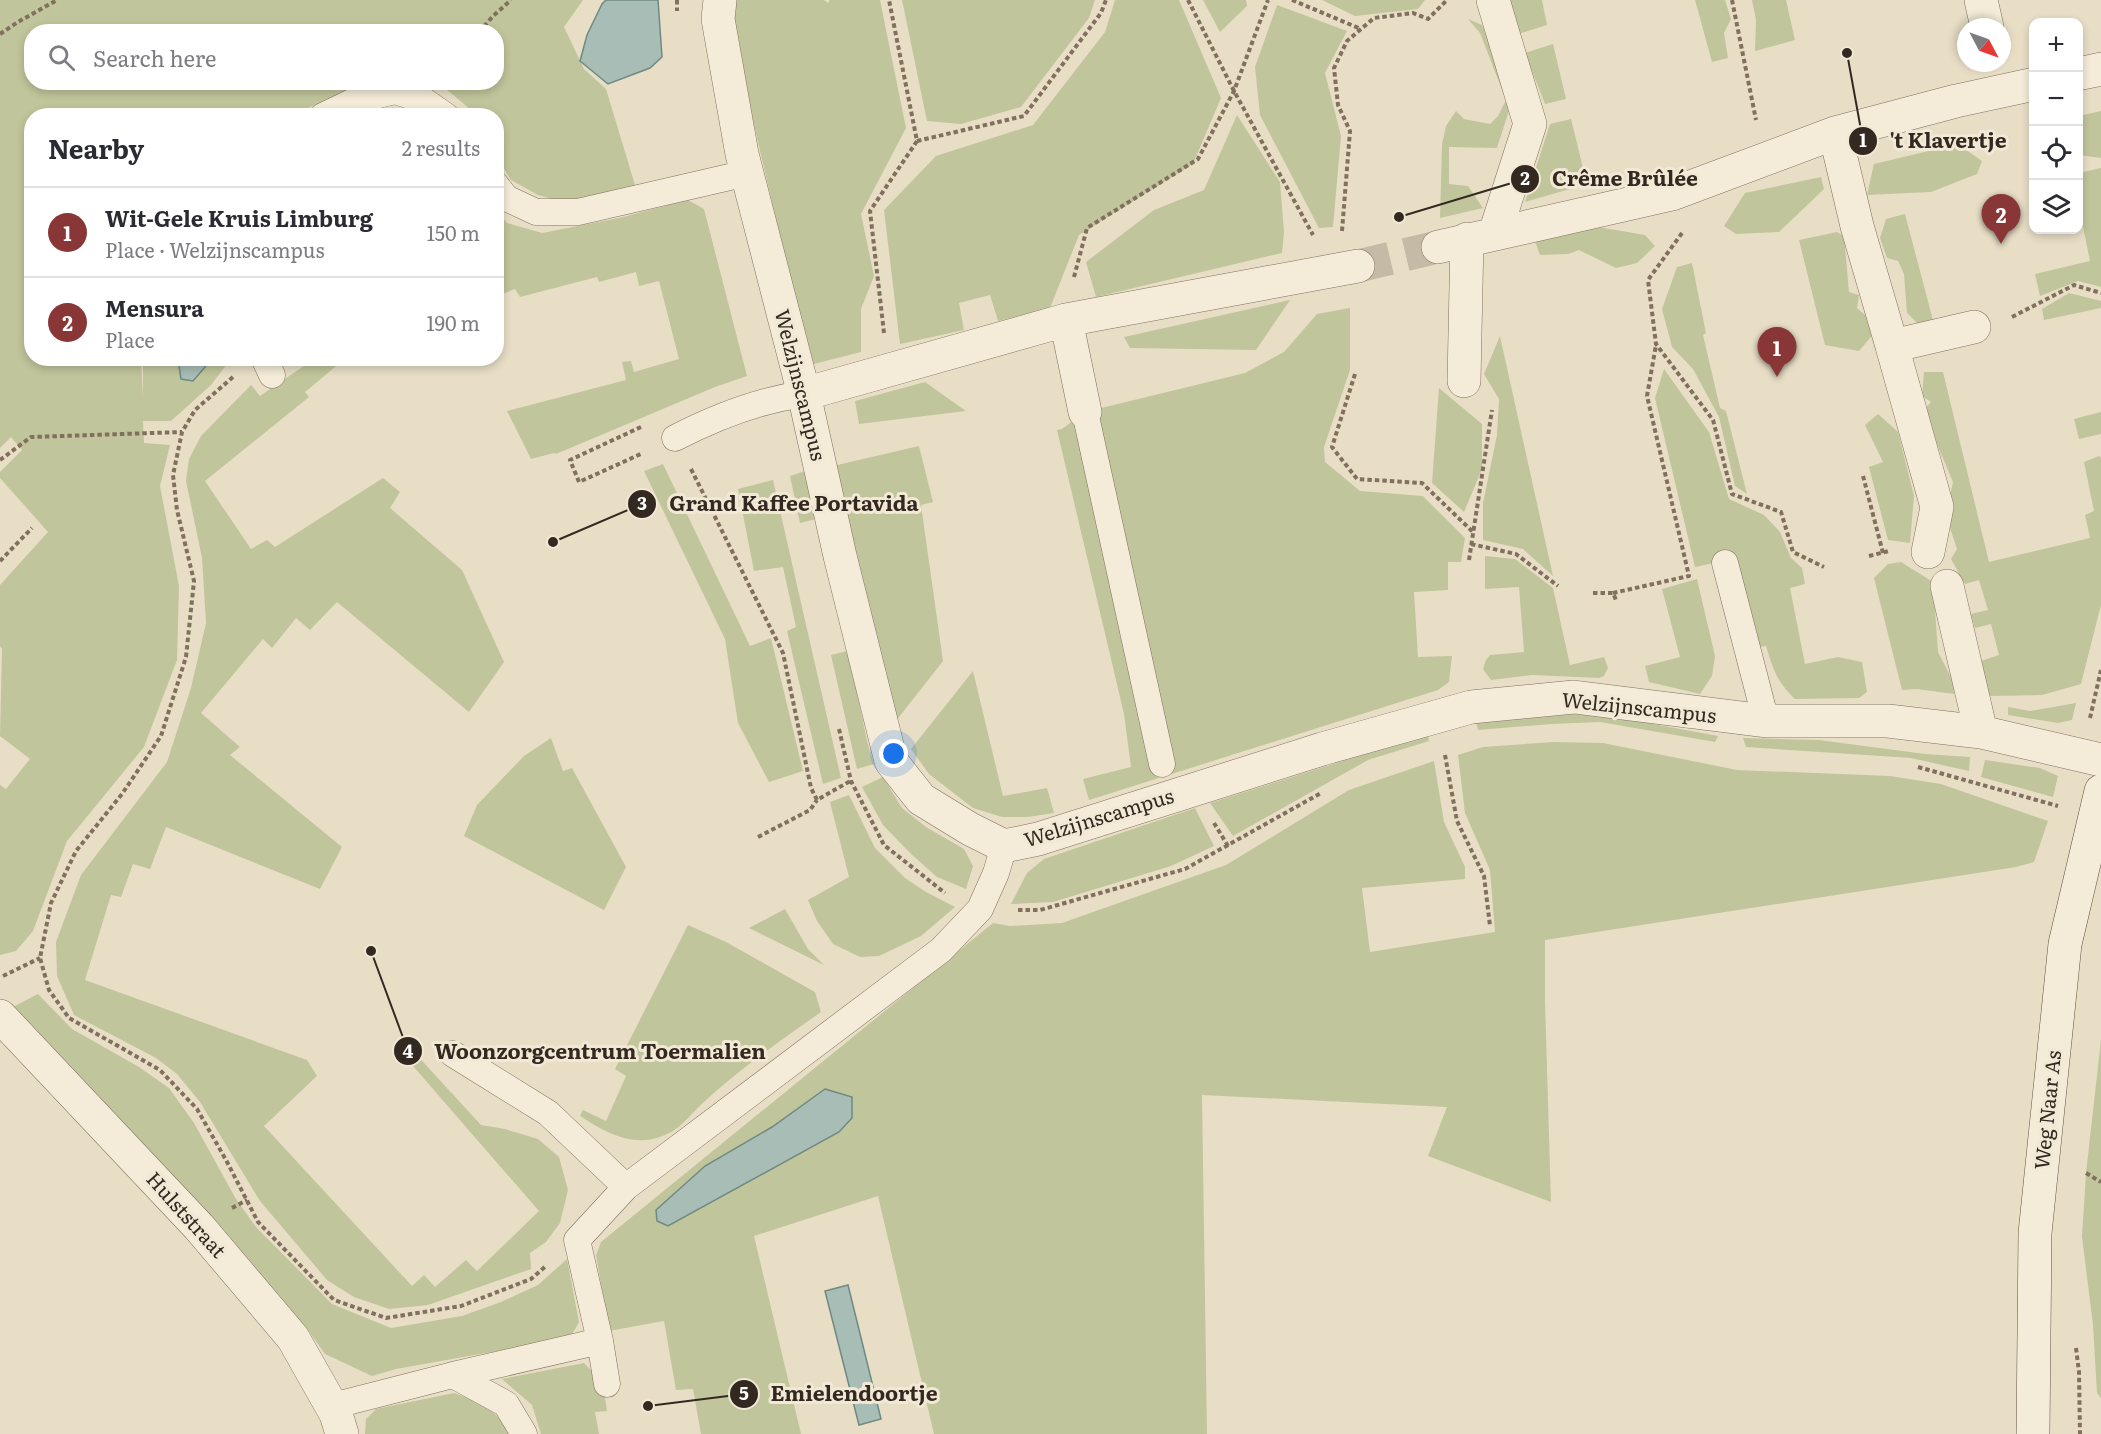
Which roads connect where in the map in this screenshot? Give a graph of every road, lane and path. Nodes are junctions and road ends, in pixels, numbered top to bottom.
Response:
1 (57, 0) edge
2 (511, 0) edge
3 (720, 0) edge
4 (889, 0) edge
5 (1106, 0) edge
6 (1188, 0) edge
7 (1268, 0) edge
8 (1292, 0) edge
9 (1447, 0) edge
10 (1493, 0) edge
11 (1732, 0) edge
12 (1981, 0) edge
13 (1985, 18) edge
14 (486, 24) edge
15 (1361, 29) junction
16 (0, 34) edge
17 (2101, 69) edge
18 (2083, 73) edge
19 (2011, 79) edge
20 (1234, 91) junction
21 (340, 108) edge
22 (434, 108) edge
23 (1835, 133) junction
24 (917, 141) junction
25 (1764, 161) junction
26 (747, 173) junction
27 (1672, 194) junction
28 (504, 195) edge
29 (1467, 240) junction
30 (1343, 268) junction
31 (2101, 293) edge
32 (1066, 320) junction
33 (1974, 327) joint
34 (1656, 344) junction
35 (1892, 346) junction
36 (888, 370) junction
37 (238, 373) dead end
38 (1355, 374) dead end
39 (1464, 381) joint
40 (804, 394) junction
41 (1085, 412) joint
42 (645, 425) dead end
43 (182, 432) junction
44 (675, 438) joint
45 (653, 449) dead end
46 (0, 460) edge
47 (1863, 476) dead end
48 (32, 528) dead end
49 (1473, 531) junction
50 (1471, 544) junction
51 (1928, 552) dead end
52 (1883, 553) dead end
53 (1468, 560) dead end
54 (0, 561) edge
55 (1725, 564) dead end
56 (1824, 567) dead end
57 (1558, 586) dead end
58 (1947, 586) dead end
59 (1593, 593) dead end
60 (1614, 593) junction
61 (1616, 600) dead end
62 (2101, 670) edge
63 (2091, 714) dead end
64 (1766, 721) junction
65 (1981, 732) junction
66 (1444, 749) dead end
67 (2101, 760) edge
68 (1162, 765) dead end
69 (861, 776) dead end
70 (2101, 791) edge
71 (817, 800) junction
72 (758, 837) dead end
73 (1004, 846) junction
74 (1490, 926) dead end
75 (40, 958) junction
76 (0, 978) edge
77 (0, 1016) edge
78 (453, 1054) dead end
79 (2086, 1173) dead end
80 (2101, 1182) edge
81 (626, 1187) junction
82 (577, 1240) junction
83 (600, 1341) junction
84 (453, 1375) junction
85 (607, 1384) dead end
86 (337, 1420) edge
87 (525, 1434) edge
88 (2033, 1434) edge

1 - 16 path
2 - 14 path
3 - 26 street, Welzijnscampus
4 - 24 path
5 - 24 path
6 - 20 path
7 - 20 path
8 - 15 path
9 - 15 path
10 - 29 street
11 - 25 path
12 - 13 street
15 - 30 path
17 - 18 street
19 - 23 street
20 - 30 path
20 - 32 path
21 - 22 lane
23 - 25 street
23 - 35 street
24 - 36 path
25 - 27 street
26 - 28 lane
26 - 40 street, Welzijnscampus
27 - 29 street
27 - 34 path
29 - 39 street
30 - 32 street
31 - 33 path
32 - 36 street
32 - 41 street
33 - 35 street
34 - 56 path
34 - 60 path
35 - 51 street
36 - 40 street
37 - 43 path
38 - 49 path
39 - 49 path
40 - 44 lane
40 - 73 street, Welzijnscampus
41 - 68 lane
42 - 45 path
43 - 46 path
43 - 75 path
44 - 71 path
47 - 52 path
48 - 54 path
49 - 50 path
50 - 53 path
50 - 57 path
55 - 64 lane
58 - 65 street
59 - 60 path
60 - 61 path
62 - 63 path
64 - 65 street, Welzijnscampus
64 - 73 street, Welzijnscampus
65 - 67 street, Welzijnscampus
66 - 74 path
69 - 71 path
70 - 88 street, Weg Naar As
71 - 72 path
73 - 81 lane
75 - 76 path
75 - 82 path
77 - 86 street, Hulststraat
78 - 81 lane
79 - 80 path
81 - 82 lane
82 - 83 lane
83 - 84 lane
83 - 85 lane
84 - 86 lane
84 - 87 lane

